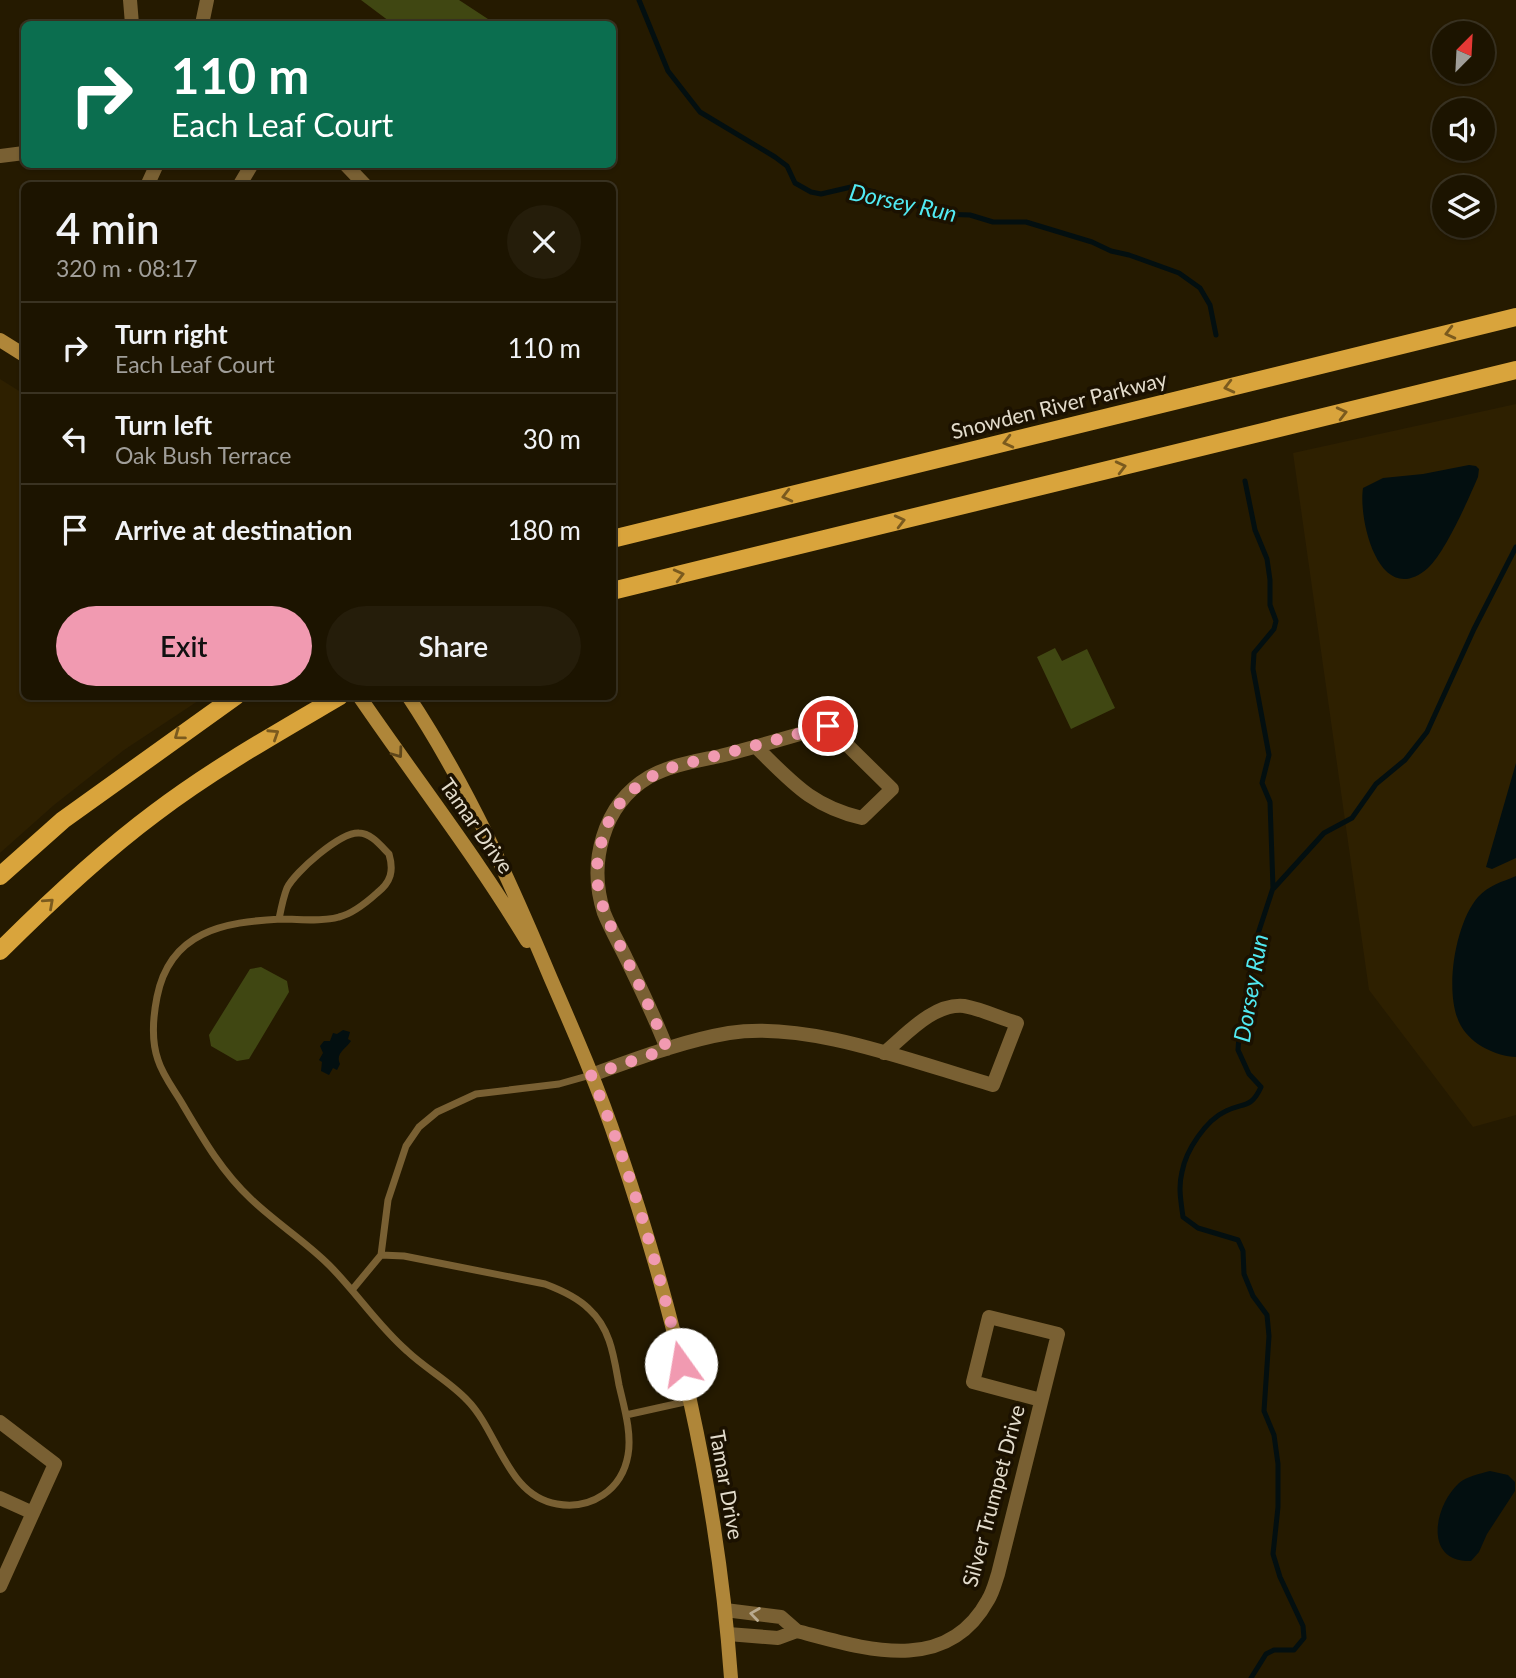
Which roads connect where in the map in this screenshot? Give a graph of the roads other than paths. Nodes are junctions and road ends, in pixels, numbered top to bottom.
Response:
1 (130, 0) edge
2 (207, 0) edge
3 (132, 21) edge
4 (203, 21) edge
5 (21, 153) edge
6 (0, 156) edge
7 (349, 168) edge
8 (362, 182) edge
9 (1516, 317) edge
10 (0, 340) edge
11 (21, 353) edge
12 (1516, 370) edge
13 (616, 538) edge
14 (616, 590) edge
15 (230, 700) edge
16 (333, 700) edge
17 (362, 700) edge
18 (411, 700) edge
19 (756, 747) junction
20 (0, 876) edge
21 (279, 919) junction
22 (0, 951) edge
23 (554, 985) junction
24 (667, 1049) junction
25 (884, 1053) junction
26 (591, 1075) junction
27 (381, 1255) junction
28 (352, 1290) junction
29 (1041, 1400) junction
30 (690, 1401) junction
31 (626, 1415) junction
32 (0, 1422) edge
33 (0, 1498) edge
34 (33, 1513) junction
35 (0, 1586) edge
36 (724, 1610) junction
37 (797, 1631) junction
38 (728, 1634) junction
39 (731, 1678) edge

1 - 3 street
2 - 4 street
5 - 6 street
7 - 8 street
9 -> 13 main road, Snowden River Parkway
10 - 11 street
14 -> 12 main road
15 -> 20 main road
22 -> 16 main road
17 -> 23 street, Tamar Drive
18 - 23 street, Tamar Drive
19 - 19 street
19 - 24 street
21 - 21 lane
21 - 28 lane
23 - 26 street, Tamar Drive
24 - 25 street
24 - 26 street
25 - 25 street
26 - 27 lane
26 - 30 street, Tamar Drive
27 - 28 lane
27 - 31 lane
28 - 31 lane
29 - 29 street, Silver Trumpet Drive
29 - 37 street, Silver Trumpet Drive
30 - 31 lane
30 - 36 street, Tamar Drive
32 - 34 street
33 - 34 street
34 - 35 street
37 -> 36 street, Silver Trumpet Drive
36 - 38 street, Tamar Drive
37 - 38 street, Silver Trumpet Drive
38 - 39 street, Tamar Drive

